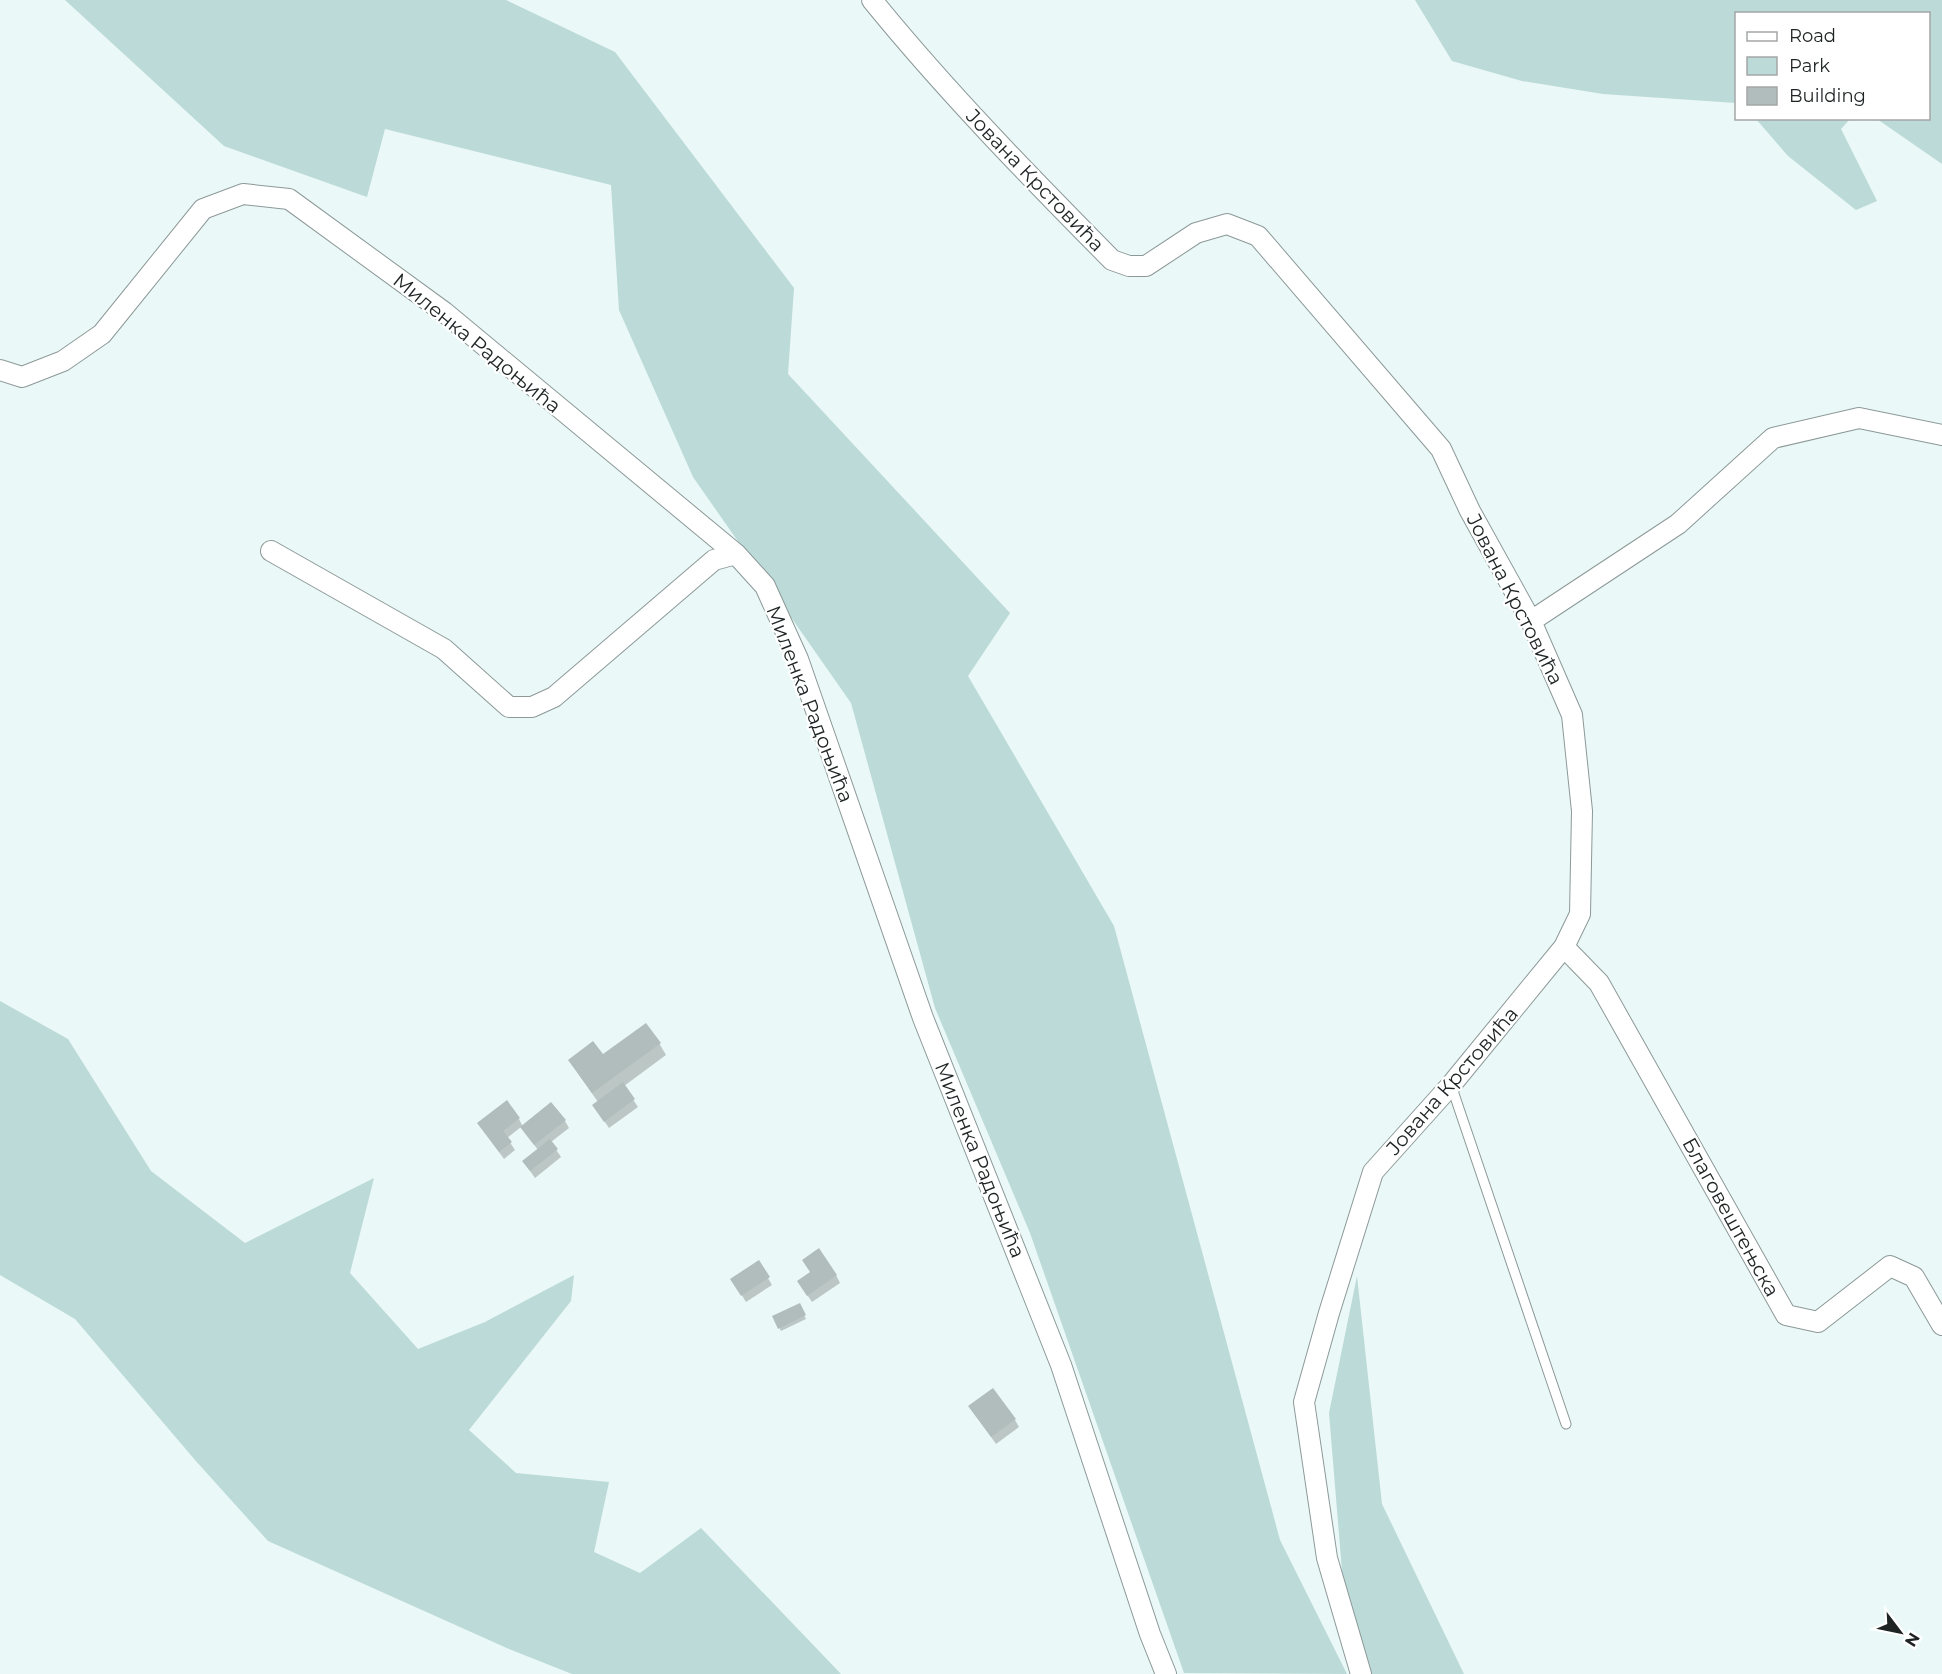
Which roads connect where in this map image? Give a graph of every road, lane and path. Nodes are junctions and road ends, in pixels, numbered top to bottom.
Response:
1 (872, 0) edge
2 (0, 370) edge
3 (1942, 435) edge
4 (271, 551) dead end
5 (736, 554) junction
6 (1531, 621) junction
7 (1564, 947) junction
8 (1451, 1085) junction
9 (1942, 1325) edge
10 (1566, 1424) dead end
11 (1167, 1674) edge
12 (1361, 1674) edge

1 - 6 street, Јована Крстовића
2 - 5 street, Миленка Радоњића
3 - 6 street
4 - 5 street
5 - 11 street, Миленка Радоњића
6 - 7 street, Јована Крстовића
7 - 8 street, Јована Крстовића
7 - 9 street, Благовештењска
8 - 10 lane
8 - 12 street, Јована Крстовића

